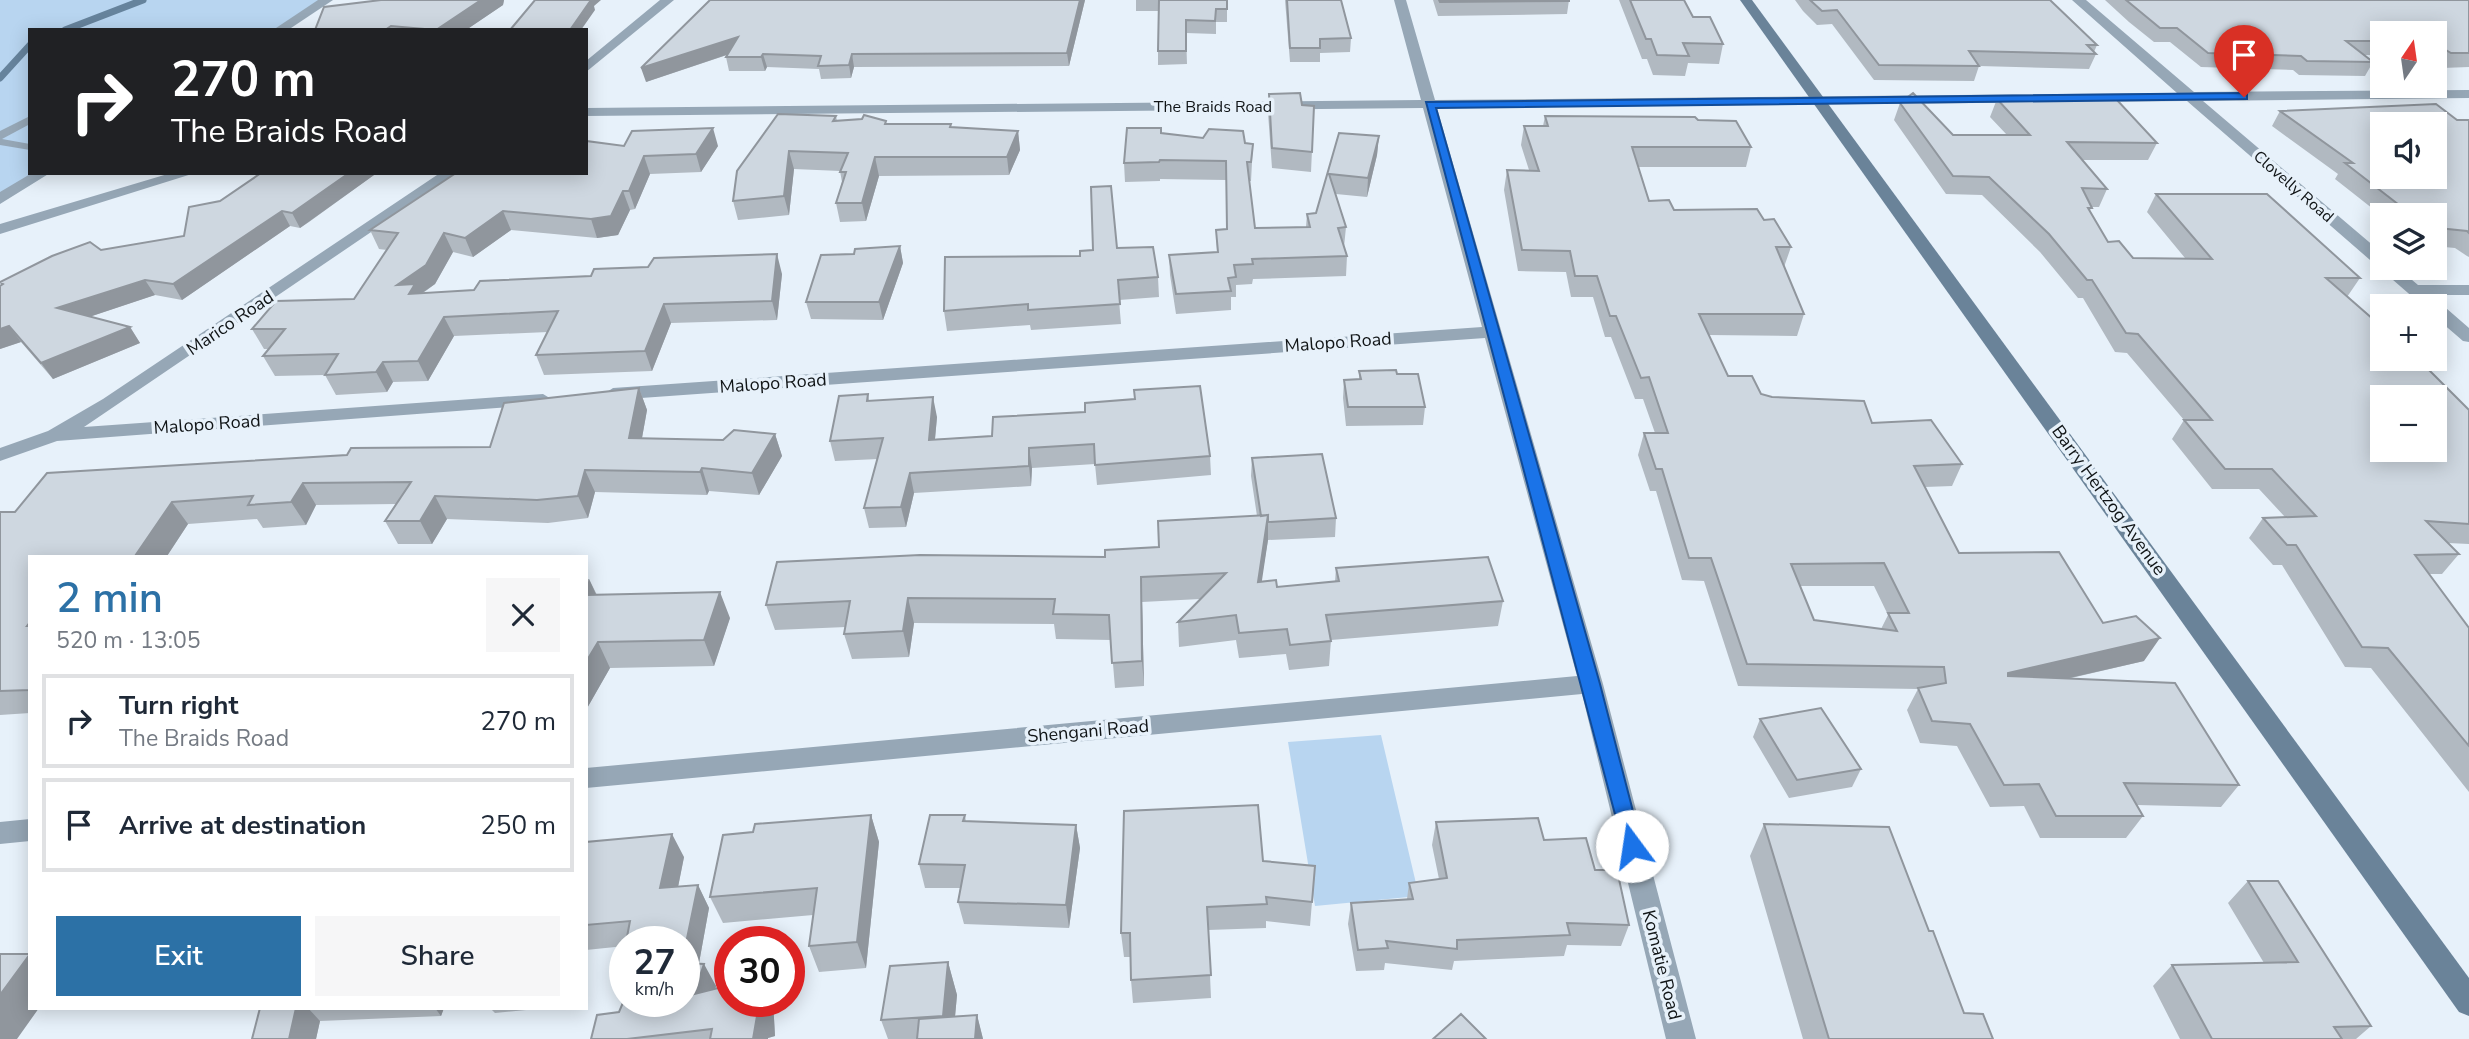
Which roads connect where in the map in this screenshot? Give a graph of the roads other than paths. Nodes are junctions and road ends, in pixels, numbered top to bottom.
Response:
1 (327, 0) edge
2 (668, 0) edge
3 (1401, 0) edge
4 (1746, 0) edge
5 (2078, 0) edge
6 (282, 28) edge
7 (588, 66) edge
8 (2469, 94) edge
9 (2191, 97) junction
10 (1819, 101) junction
11 (1429, 105) junction
12 (588, 112) edge
13 (28, 120) edge
14 (0, 136) edge
15 (0, 142) edge
16 (28, 147) edge
17 (40, 175) edge
18 (181, 175) edge
19 (448, 175) edge
20 (0, 200) edge
21 (0, 229) edge
22 (2370, 252) edge
23 (2402, 280) edge
24 (2414, 290) junction
25 (2469, 290) edge
26 (2419, 294) edge
27 (2447, 318) edge
28 (1491, 331) junction
29 (2469, 337) edge
30 (600, 395) edge
31 (559, 398) edge
32 (55, 435) junction
33 (0, 455) edge
34 (1591, 684) junction
35 (588, 778) edge
36 (28, 830) edge
37 (0, 832) edge
38 (2469, 1002) edge
39 (1681, 1039) edge

1 - 6 street
2 - 7 street
3 - 11 street, Komatie Road
4 - 10 main road, Barry Hertzog Avenue
5 - 9 street, Clovelly Road
8 - 9 street, The Braids Road
9 - 10 street, The Braids Road
9 - 22 street, Clovelly Road
10 - 11 street, The Braids Road
10 - 38 main road, Barry Hertzog Avenue
11 - 12 street, The Braids Road
11 - 28 street, Komatie Road
13 - 14 lane
15 - 16 lane
17 - 20 street
18 - 21 street
19 - 32 street, Marico Road
23 - 24 street
24 - 25 street
24 - 26 street
27 - 29 street
28 - 30 street, Malopo Road
28 - 34 street, Komatie Road
31 - 32 street, Malopo Road
32 - 33 street, Marico Road
34 - 35 street, Shengani Road
34 - 39 street, Komatie Road
36 - 37 street

